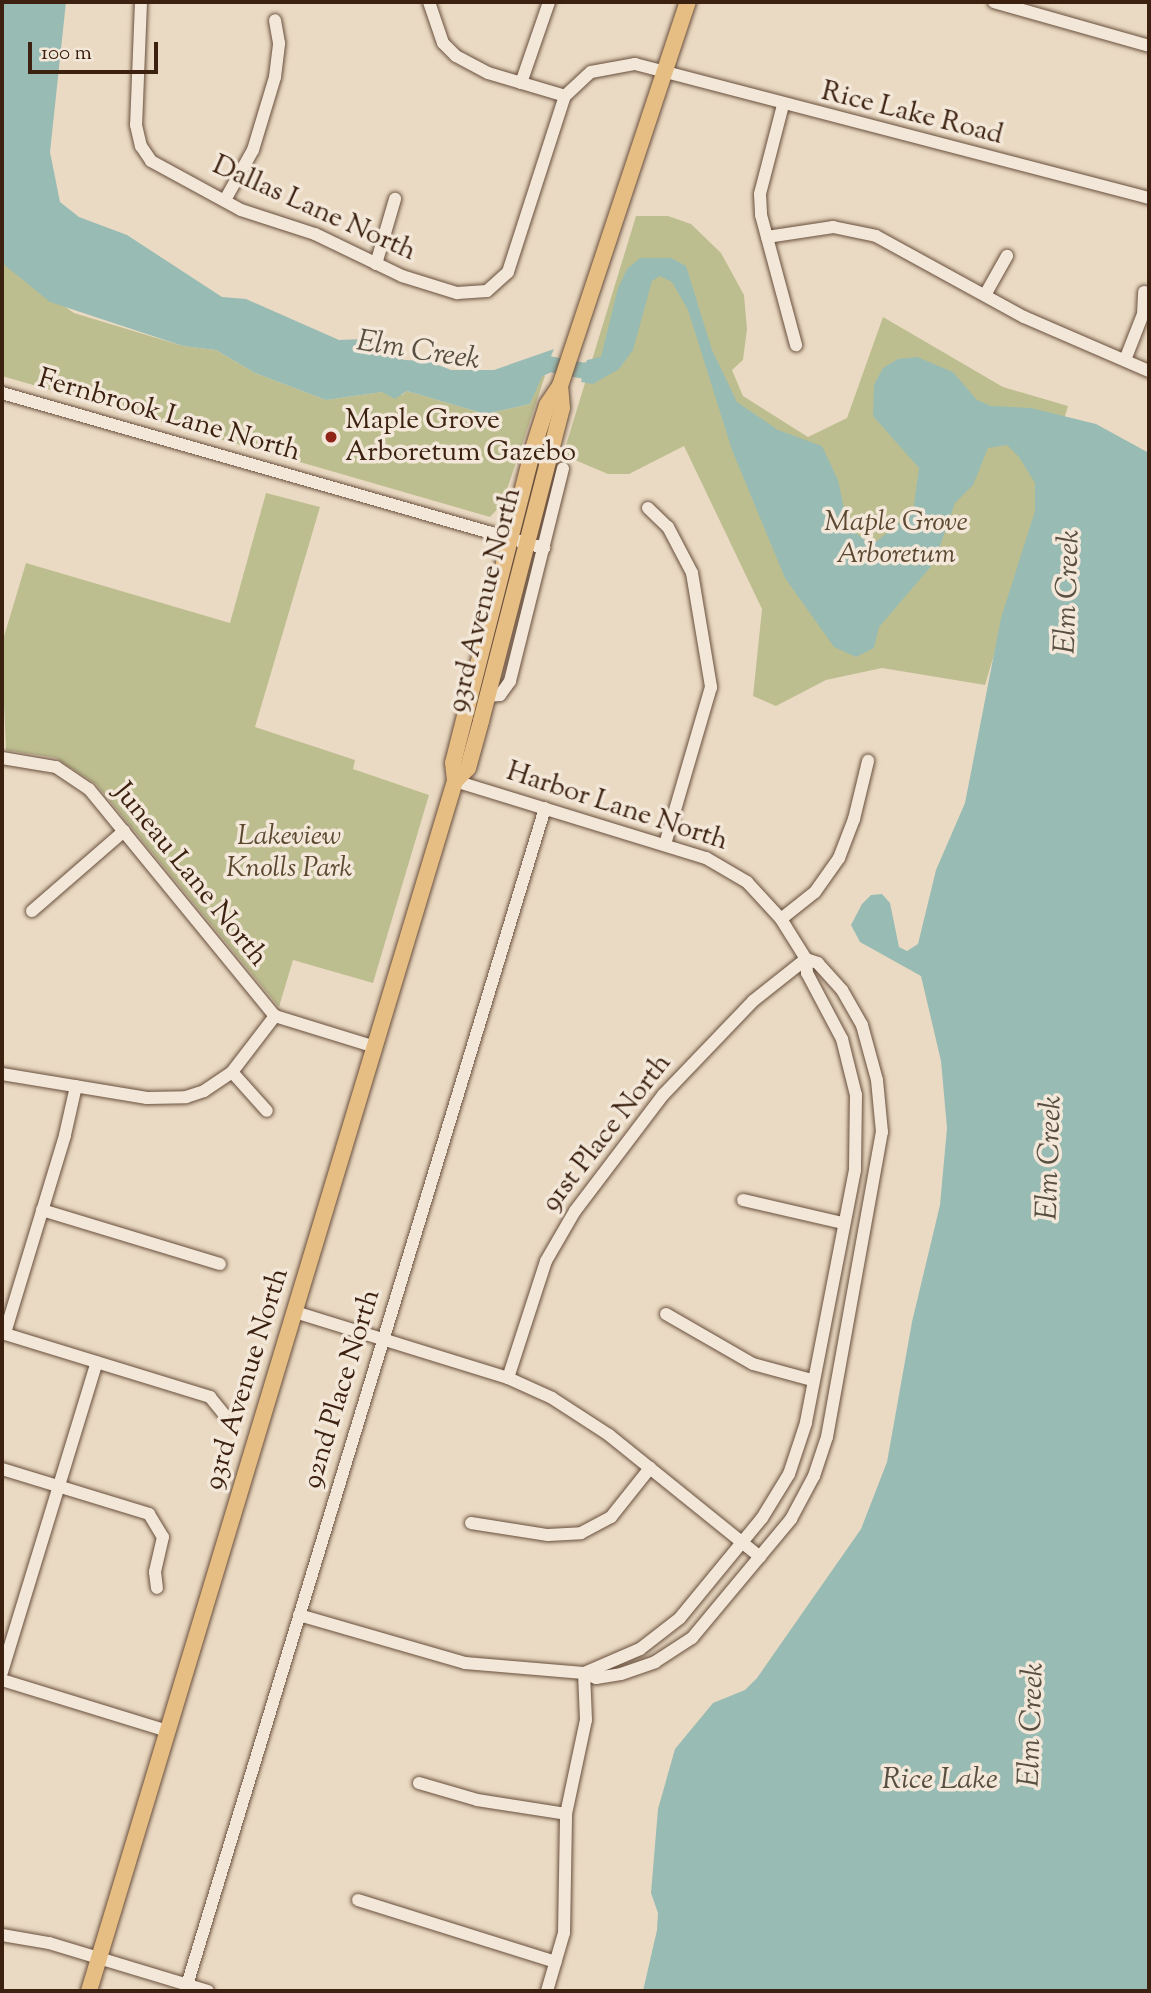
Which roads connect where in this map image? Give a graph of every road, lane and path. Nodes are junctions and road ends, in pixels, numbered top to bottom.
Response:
1 (141, 2) edge
2 (429, 2) edge
3 (549, 2) edge
4 (688, 2) edge
5 (994, 2) edge
6 (275, 20) dead end
7 (1149, 46) edge
8 (665, 72) junction
9 (521, 83) junction
10 (565, 96) junction
11 (783, 105) junction
12 (1149, 198) edge
13 (395, 199) dead end
14 (225, 200) junction
15 (767, 237) junction
16 (1007, 256) dead end
17 (376, 264) junction
18 (1144, 292) dead end
19 (985, 295) junction
20 (796, 345) dead end
21 (1125, 360) junction
22 (1149, 371) edge
23 (560, 387) junction
24 (2, 393) edge
25 (563, 468) dead end
26 (648, 508) dead end
27 (509, 538) junction
28 (525, 542) junction
29 (544, 548) junction
30 (487, 696) junction
31 (2, 758) edge
32 (868, 761) dead end
33 (455, 781) junction
34 (545, 808) junction
35 (124, 831) junction
36 (665, 844) junction
37 (32, 911) dead end
38 (781, 919) junction
39 (806, 959) junction
40 (275, 1016) junction
41 (375, 1047) junction
42 (232, 1072) junction
43 (2, 1074) edge
44 (76, 1086) junction
45 (267, 1111) dead end
46 (743, 1200) dead end
47 (42, 1210) junction
48 (843, 1223) junction
49 (220, 1264) dead end
50 (825, 1308) junction
51 (295, 1312) junction
52 (848, 1313) junction
53 (666, 1314) dead end
54 (3, 1333) edge
55 (383, 1339) junction
56 (97, 1362) junction
57 (508, 1378) junction
58 (812, 1380) junction
59 (223, 1413) dead end
60 (650, 1468) junction
61 (2, 1469) edge
62 (58, 1486) junction
63 (471, 1523) dead end
64 (742, 1543) junction
65 (760, 1557) junction
66 (158, 1588) dead end
67 (299, 1615) junction
68 (2, 1672) edge
69 (584, 1672) junction
70 (2, 1679) edge
71 (168, 1731) junction
72 (419, 1783) dead end
73 (566, 1814) junction
74 (358, 1900) dead end
75 (2, 1935) edge
76 (100, 1958) junction
77 (556, 1962) junction
78 (187, 1985) junction
79 (89, 1991) edge
80 (208, 1991) edge
81 (547, 1991) edge

1 - 14 street, Dallas Lane North
2 - 9 street
3 - 9 street
4 - 8 main road, 93rd Avenue North
5 - 7 street
6 - 14 street
8 - 10 street, Rice Lake Road
8 - 11 street, Rice Lake Road
8 - 23 main road, 93rd Avenue North
9 - 10 street
10 - 17 street, Dallas Lane North
11 - 12 street, Rice Lake Road
11 - 15 street
13 - 17 street
14 - 17 street, Dallas Lane North
15 - 19 street
15 - 20 street
16 - 19 street
18 - 21 street
19 - 21 street
21 - 22 street
23 - 27 main road, 93rd Avenue North
23 - 28 main road, 93rd Avenue North
24 - 27 street, Fernbrook Lane North
25 - 29 street
26 - 36 street
27 - 28 street, Fernbrook Lane North
27 - 33 main road, 93rd Avenue North
28 - 29 street, Fernbrook Lane North
28 - 30 main road, 93rd Avenue North
29 - 30 street
30 - 33 main road, 93rd Avenue North
31 - 35 street, Juneau Lane North
32 - 38 street
33 - 34 street, Harbor Lane North
33 - 41 main road, 93rd Avenue North
34 - 36 street, Harbor Lane North
34 - 55 street, 92nd Place North
35 - 37 street
35 - 40 street, Juneau Lane North
36 - 38 street, Harbor Lane North
38 - 39 street, Harbor Lane North
39 - 48 street
39 - 52 street
39 - 57 street, 91st Place North
40 - 41 street
40 - 42 street
41 - 51 main road, 93rd Avenue North
42 - 44 street
42 - 45 street
43 - 44 street
44 - 47 street
46 - 48 street
47 - 49 street
47 - 54 street
48 - 50 street
50 - 52 street
50 - 58 street
51 - 55 street
51 - 71 main road, 93rd Avenue North
52 - 65 street
53 - 58 street
54 - 56 street
55 - 57 street
55 - 67 street, 92nd Place North
56 - 59 street
56 - 62 street
57 - 60 street
58 - 64 street
60 - 63 street
60 - 64 street
61 - 62 street
62 - 66 street
62 - 68 street
64 - 65 street
64 - 69 street
65 - 69 street
67 - 69 street
67 - 78 street, 92nd Place North
69 - 73 street
70 - 71 street
71 - 76 main road, 93rd Avenue North
72 - 73 street
73 - 77 street
74 - 77 street
75 - 76 street
76 - 78 street
76 - 79 main road, 93rd Avenue North
77 - 81 street
78 - 80 street

